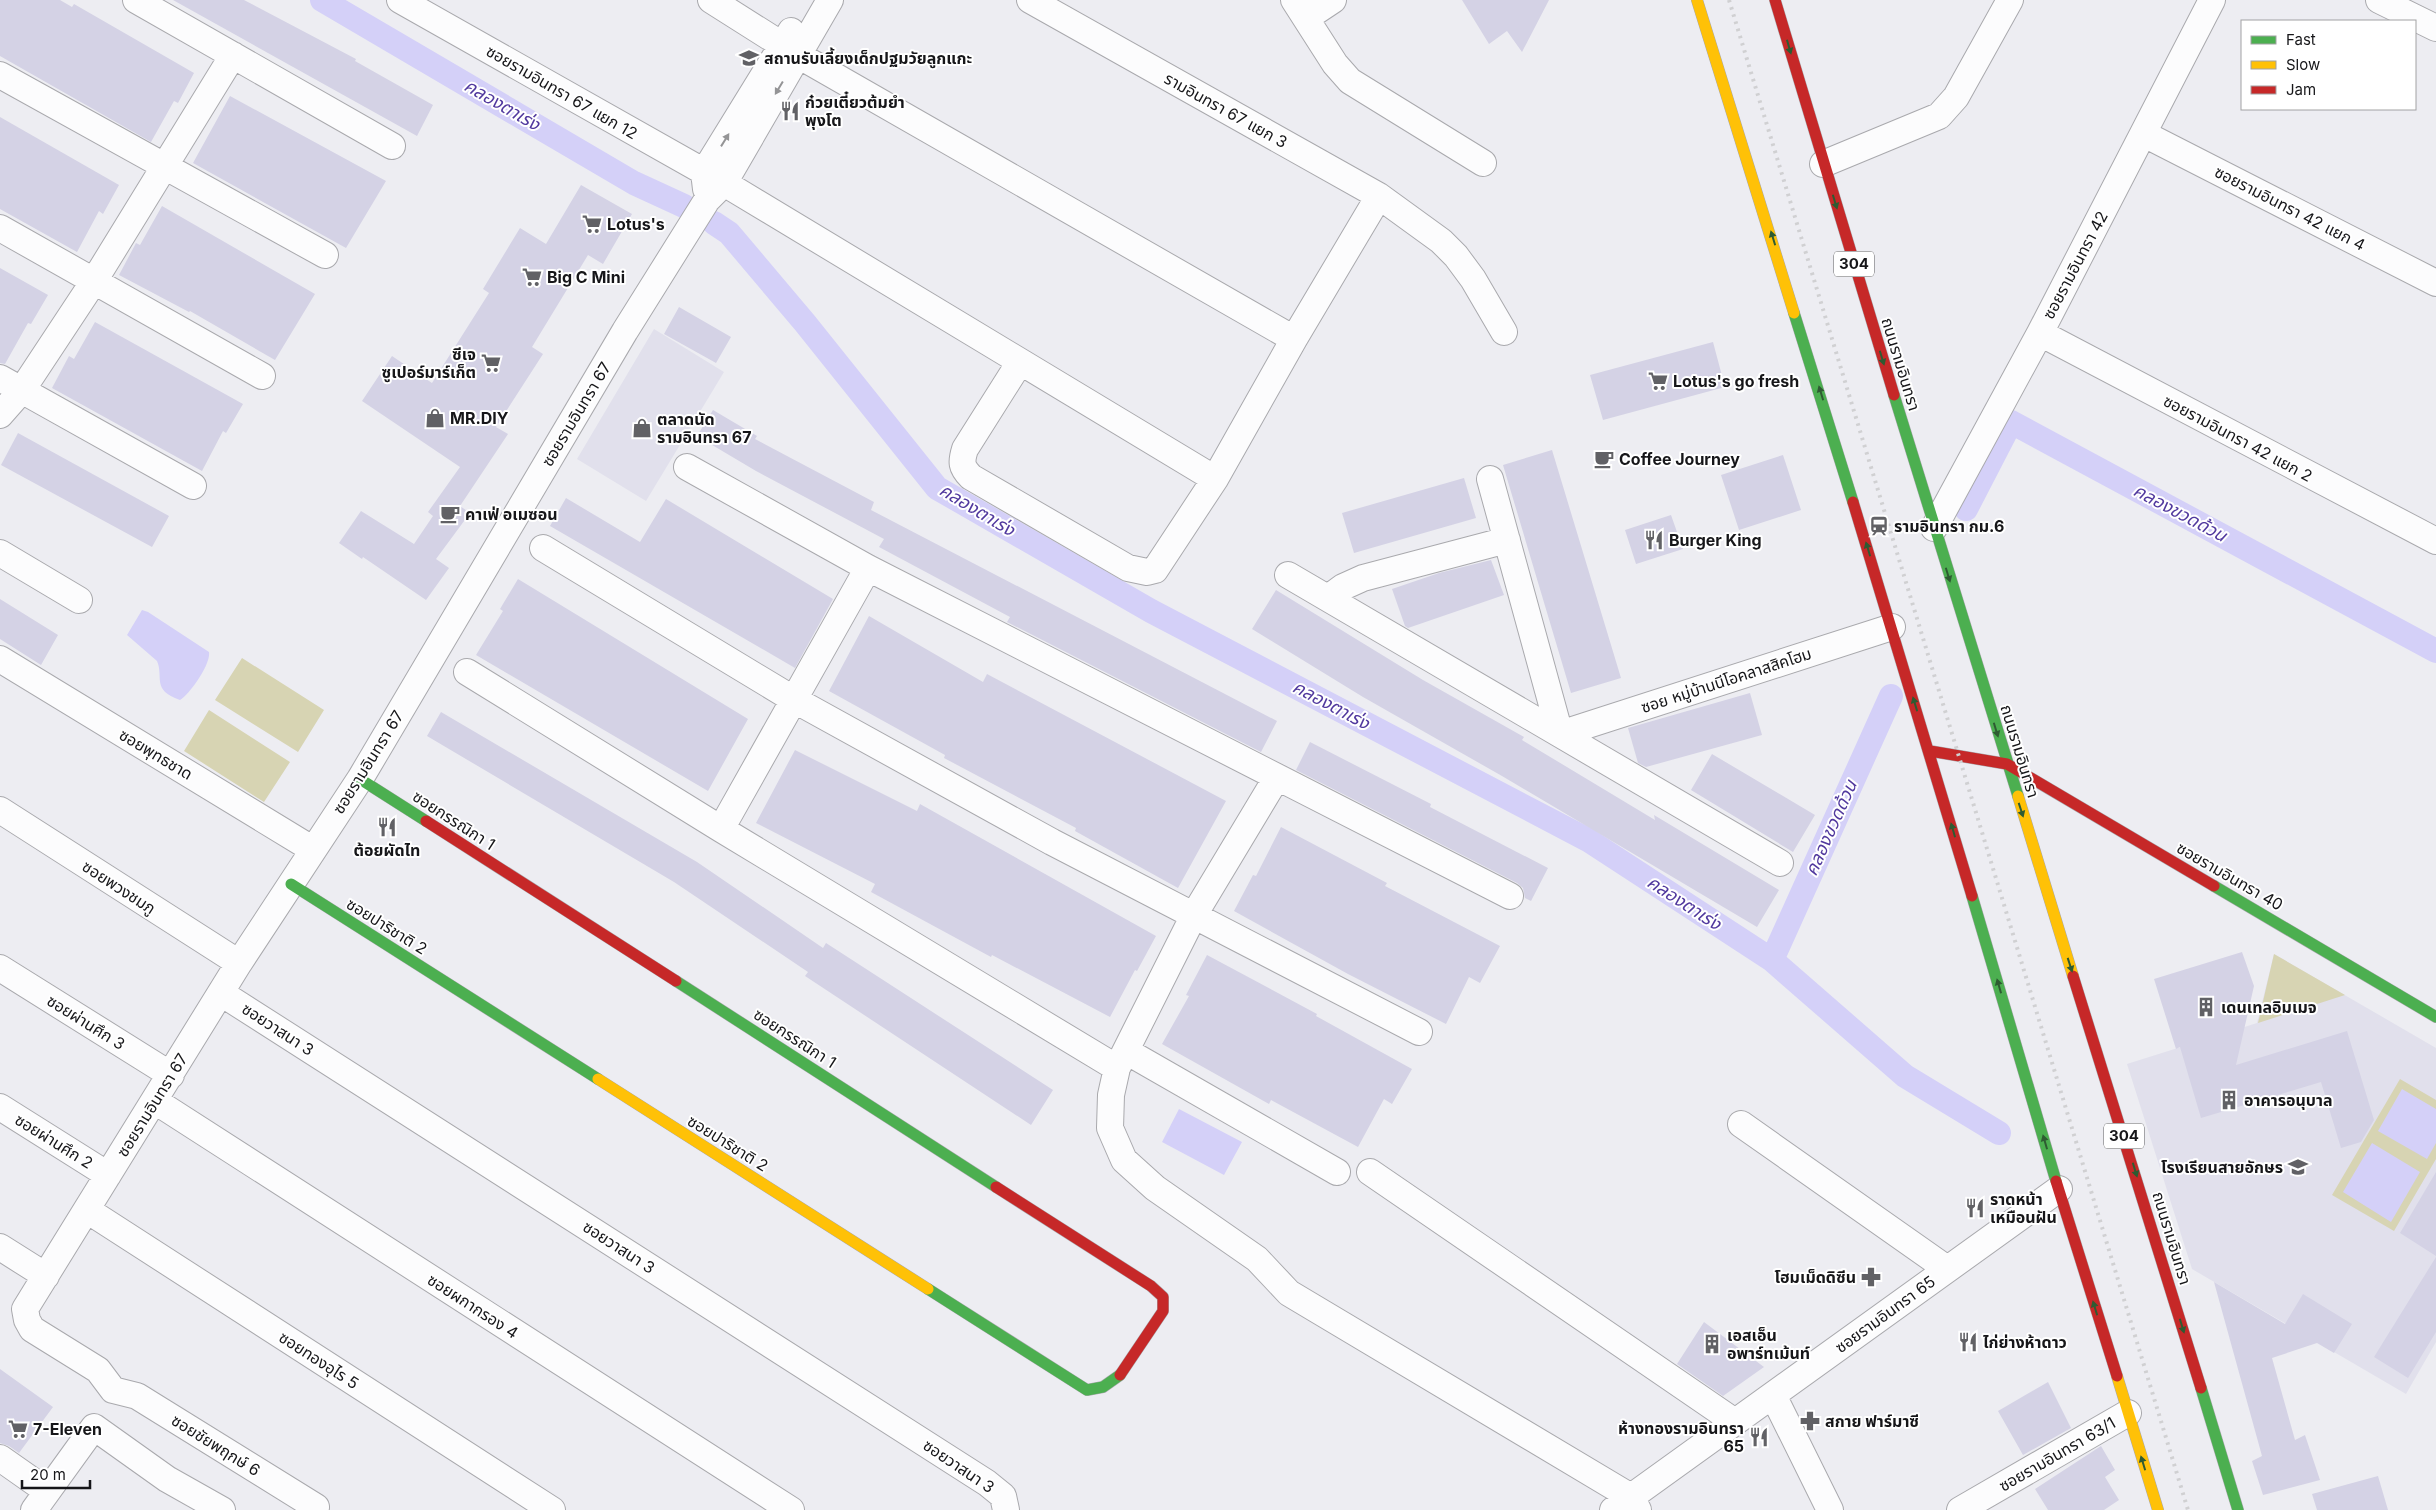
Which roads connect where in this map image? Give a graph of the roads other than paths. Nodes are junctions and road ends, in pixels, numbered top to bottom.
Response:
1 (136, 0) edge
2 (400, 0) edge
3 (711, 0) edge
4 (809, 0) edge
5 (830, 0) edge
6 (1030, 0) edge
7 (1333, 0) edge
8 (1697, 0) edge
9 (1775, 0) edge
10 (2010, 0) edge
11 (2212, 0) edge
12 (2378, 0) edge
13 (1300, 9) edge
14 (2436, 28) edge
15 (791, 50) junction
16 (233, 55) junction
17 (0, 75) edge
18 (2144, 134) junction
19 (392, 146) dead end
20 (1484, 163) dead end
21 (1823, 164) junction
22 (166, 167) junction
23 (712, 185) junction
24 (1379, 196) junction
25 (0, 228) edge
26 (325, 255) dead end
27 (94, 281) junction
28 (2436, 283) edge
29 (1504, 332) dead end
30 (2040, 333) junction
31 (1294, 339) junction
32 (1020, 362) junction
33 (262, 376) dead end
34 (0, 378) edge
35 (22, 390) junction
36 (0, 415) edge
37 (687, 467) dead end
38 (1215, 479) junction
39 (1490, 479) dead end
40 (193, 486) dead end
41 (1934, 528) junction
42 (1507, 540) junction
43 (2436, 541) edge
44 (543, 548) dead end
45 (0, 553) edge
46 (868, 568) junction
47 (1288, 575) dead end
48 (1328, 598) junction
49 (79, 600) dead end
50 (1892, 627) junction
51 (0, 659) edge
52 (468, 672) dead end
53 (793, 700) junction
54 (1560, 734) junction
55 (1930, 751) junction
56 (2006, 764) junction
57 (1277, 777) junction
58 (360, 780) junction
59 (0, 810) edge
60 (720, 829) junction
61 (312, 849) junction
62 (1780, 863) dead end
63 (291, 884) junction
64 (1510, 896) dead end
65 (1194, 915) junction
66 (239, 963) junction
67 (0, 968) edge
68 (221, 993) junction
69 (2434, 1009) edge
70 (1419, 1032) dead end
71 (1122, 1060) junction
72 (171, 1075) junction
73 (155, 1101) junction
74 (0, 1107) edge
75 (1741, 1124) dead end
76 (1337, 1172) dead end
77 (1370, 1172) dead end
78 (108, 1175) junction
79 (2059, 1189) junction
80 (87, 1210) junction
81 (0, 1247) edge
82 (1947, 1269) junction
83 (46, 1276) junction
84 (1140, 1346) joint
85 (112, 1390) junction
86 (1773, 1395) junction
87 (2128, 1413) junction
88 (1735, 1422) junction
89 (94, 1427) junction
90 (0, 1458) edge
91 (40, 1501) edge
92 (1628, 1506) edge
93 (316, 1507) dead end
94 (222, 1510) edge
95 (552, 1510) edge
96 (791, 1510) edge
97 (1006, 1510) edge
98 (1830, 1510) edge
99 (1960, 1510) edge
100 (2158, 1510) edge
101 (2238, 1510) edge

1 - 16 street
2 - 23 street, ซอยรามอินทรา 67 แยก 12
3 - 15 street
4 - 15 street, ซอยรามอินทรา 67
5 - 15 street, ซอยรามอินทรา 67
6 - 24 street, รามอินทรา 67 แยก 3
7 - 13 street
50 -> 8 main road
9 -> 21 main road, ถนนรามอินทรา / 304
10 - 21 street
11 - 18 street, ซอยรามอินทรา 42
12 - 14 street
13 - 20 street
15 - 23 street, ซอยรามอินทรา 67
15 - 31 street
16 - 19 street
16 - 22 street
17 - 22 street
18 - 28 street, ซอยรามอินทรา 42 แยก 4
18 - 30 street, ซอยรามอินทรา 42
21 -> 41 main road, ถนนรามอินทรา / 304
22 - 26 street
22 - 27 street
23 - 32 street, ซอยรามอินทรา 67 แยก 12
23 - 58 street, ซอยรามอินทรา 67
24 - 29 street, รามอินทรา 67 แยก 3
24 - 31 street
25 - 27 street
27 - 33 street
27 - 35 street
30 - 41 street, ซอยรามอินทรา 42
30 - 43 street, ซอยรามอินทรา 42 แยก 2
31 - 38 street
32 - 38 street, ซอยรามอินทรา 67 แยก 12
32 - 38 street
34 - 35 street
35 - 36 street
35 - 40 street
37 - 46 street
39 - 42 street
41 -> 56 main road, ถนนรามอินทรา / 304
42 - 48 street
42 - 54 street
44 - 53 street
45 - 49 street
46 - 53 street
46 - 57 street
47 - 48 street
48 - 54 street
50 - 54 street, ซอย หมู่บ้านนีโอคลาสสิคโฮม
55 -> 50 main road
51 - 61 street, ซอยพุทธชาด
52 - 60 street
53 - 60 street
53 - 65 street
54 - 62 street
55 - 56 main road
79 -> 55 main road
56 - 69 main road, ซอยรามอินทรา 40
56 -> 101 main road, ถนนรามอินทรา / 304
57 - 64 street
57 - 65 street
58 - 61 street, ซอยรามอินทรา 67
58 - 84 main road, ซอยกรรณิกา 1
59 - 66 street, ซอยพวงชมภู
60 - 71 street
61 - 63 street, ซอยรามอินทรา 67
63 - 66 street, ซอยรามอินทรา 67
63 - 84 main road, ซอยปาริชาติ 2
65 - 70 street
65 - 71 street
66 - 68 street, ซอยรามอินทรา 67
67 - 72 street, ซอยผ่านศึก 3
68 - 72 street, ซอยรามอินทรา 67
68 - 97 street, ซอยวาสนา 3
71 - 76 street
71 - 92 street
72 - 73 street, ซอยรามอินทรา 67
73 - 78 street, ซอยรามอินทรา 67
73 - 96 street, ซอยผกากรอง 4
74 - 78 street, ซอยผ่านศึก 2
75 - 82 street
77 - 88 street
78 - 80 street, ซอยรามอินทรา 67
79 - 82 street, ซอยรามอินทรา 65
87 -> 79 main road
80 - 83 street, ซอยรามอินทรา 67
80 - 95 street, ซอยทองอุไร 5
81 - 83 street
82 - 86 street, ซอยรามอินทรา 65
83 - 85 street, ซอยรามอินทรา 67
85 - 89 street
85 - 93 street, ซอยชัยพฤกษ์ 6
86 - 88 street, ซอยรามอินทรา 65
86 - 98 street
87 - 99 street, ซอยรามอินทรา 63/1
100 -> 87 main road
88 - 92 street, ซอยรามอินทรา 65
89 - 91 street
89 - 94 street
90 - 91 street

